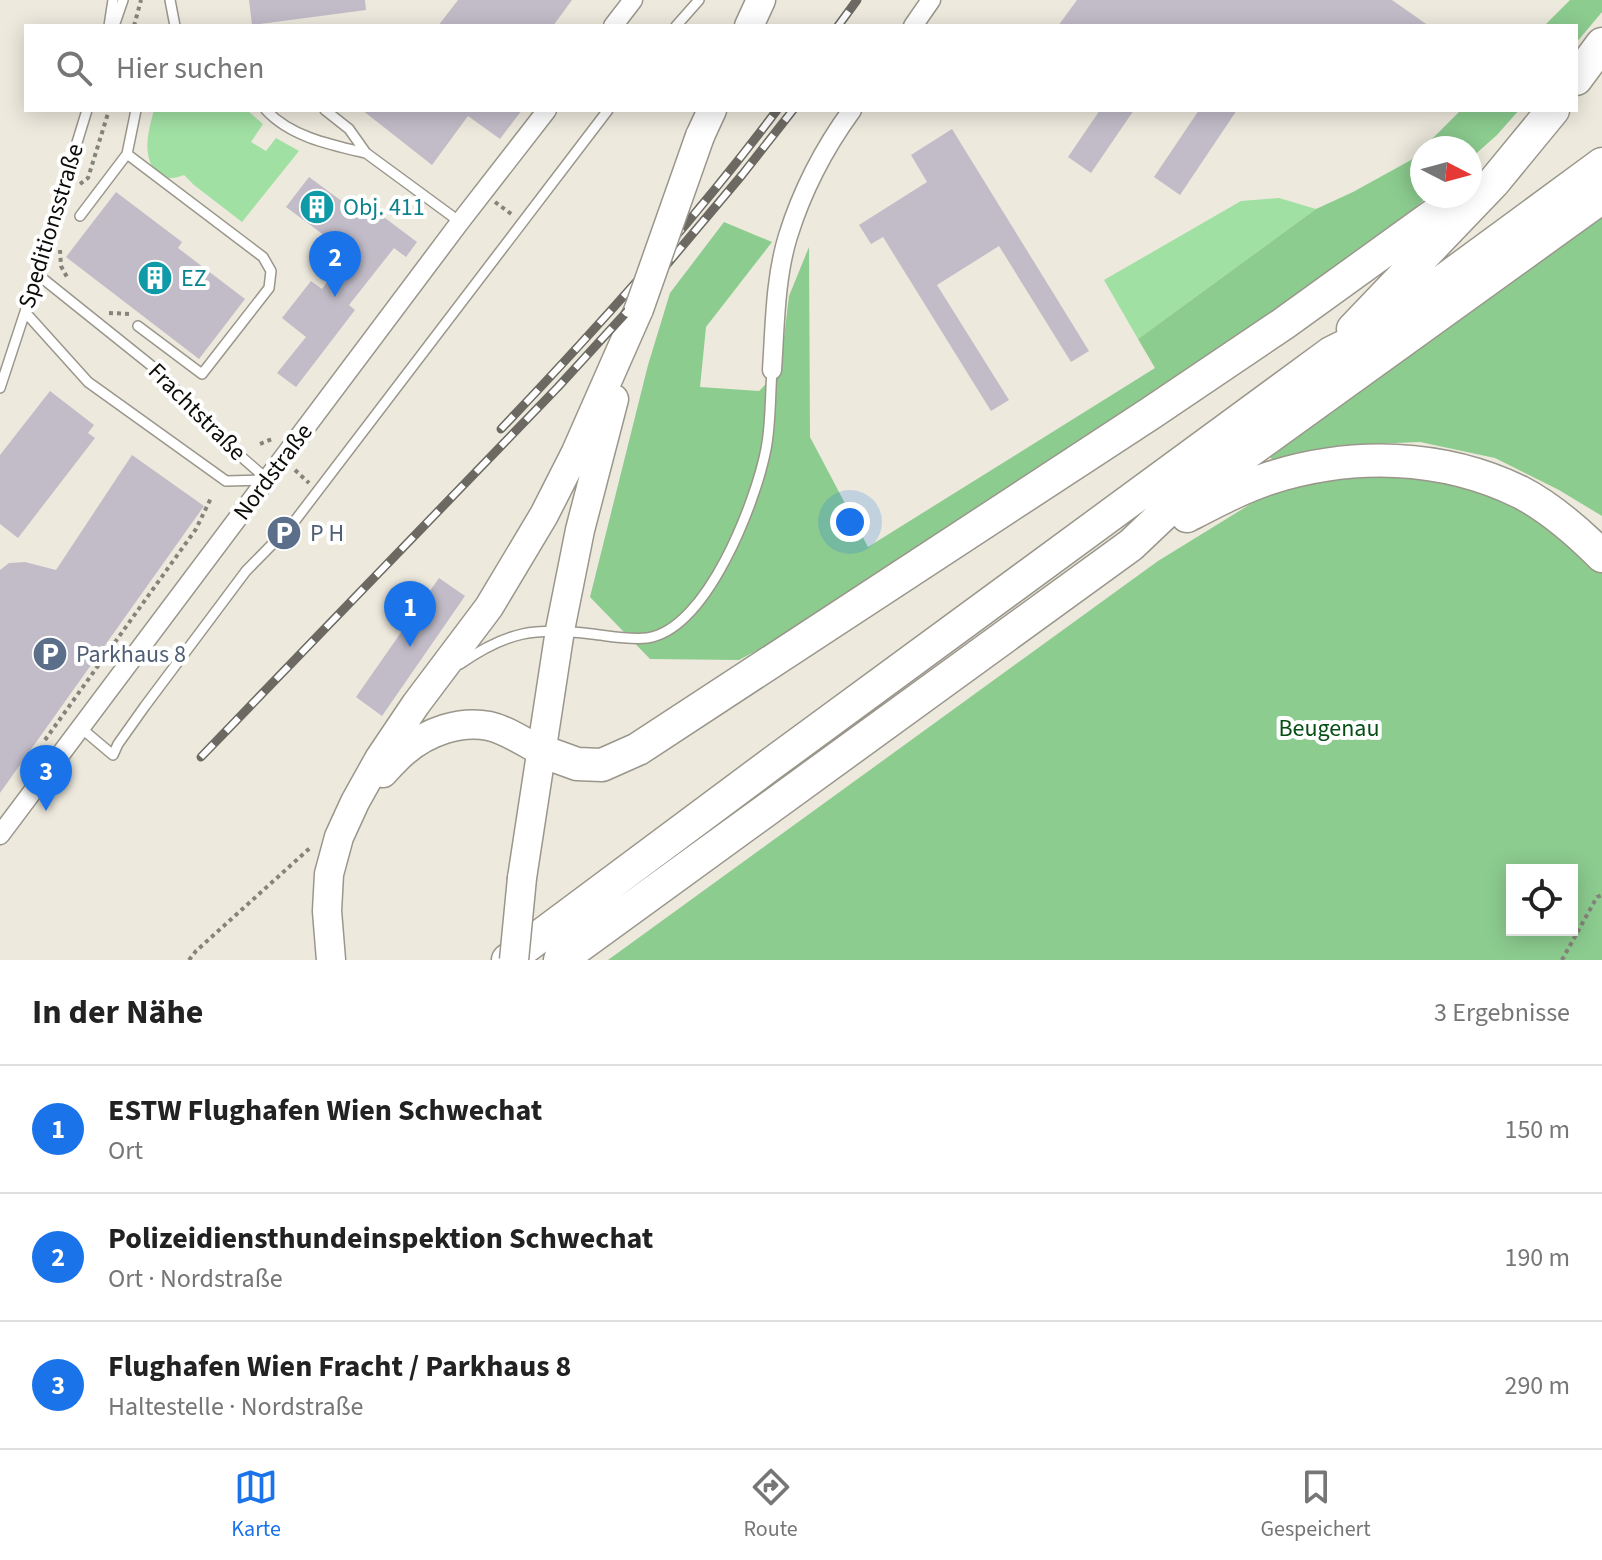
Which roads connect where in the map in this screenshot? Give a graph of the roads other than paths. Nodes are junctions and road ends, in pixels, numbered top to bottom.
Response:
1 (113, 0) edge
2 (123, 0) edge
3 (170, 0) edge
4 (633, 0) edge
5 (699, 0) edge
6 (761, 0) edge
7 (931, 0) edge
8 (111, 24) edge
9 (112, 24) edge
10 (176, 24) edge
11 (615, 24) edge
12 (678, 24) edge
13 (750, 24) edge
14 (914, 24) edge
15 (1602, 44) edge
16 (1578, 76) edge
17 (86, 112) edge
18 (136, 112) edge
19 (268, 112) edge
20 (328, 112) edge
21 (545, 112) edge
22 (606, 112) edge
23 (711, 112) edge
24 (851, 112) edge
25 (1551, 112) edge
26 (366, 153) junction
27 (127, 154) junction
28 (1602, 164) edge
29 (1482, 186) edge
30 (1602, 197) edge
31 (1445, 208) edge
32 (1462, 208) edge
33 (80, 216) dead end
34 (460, 222) junction
35 (37, 274) junction
36 (639, 309) junction
37 (25, 312) junction
38 (138, 326) dead end
39 (1331, 353) junction
40 (772, 370) joint
41 (0, 388) edge
42 (268, 480) junction
43 (1595, 543) edge
44 (1131, 545) junction
45 (560, 630) junction
46 (416, 704) junction
47 (81, 728) junction
48 (541, 751) junction
49 (355, 802) junction
50 (0, 835) edge
51 (331, 960) edge
52 (508, 960) edge
53 (514, 960) edge
54 (560, 960) edge

1 - 8 lane
2 - 9 lane
3 - 10 lane
4 - 11 street
5 - 12 lane
6 - 13 main road
7 - 14 street
15 - 16 highway
17 - 35 lane, Speditionsstraße
18 - 27 lane
19 - 26 lane
20 - 26 lane
21 - 34 street, Nordstraße
22 - 47 lane
23 - 36 main road, bridge
24 - 40 street
25 - 29 highway
26 - 34 lane
27 - 33 lane
27 - 38 lane
28 - 39 highway
30 - 44 highway
31 - 48 highway
32 - 39 highway
34 - 42 street, Nordstraße
35 - 37 lane, Speditionsstraße
35 - 42 lane, Frachtstraße
36 - 45 main road
36 - 46 main road
37 - 41 lane, Speditionsstraße
37 - 42 lane, Frachtstraße
39 - 52 highway
40 - 45 lane
42 - 47 street, Nordstraße
43 - 44 highway
44 - 54 highway
45 - 46 lane
45 - 48 main road
46 - 49 main road
47 - 50 street, Nordstraße
48 - 49 main road
48 - 53 main road, bridge
49 - 51 main road

